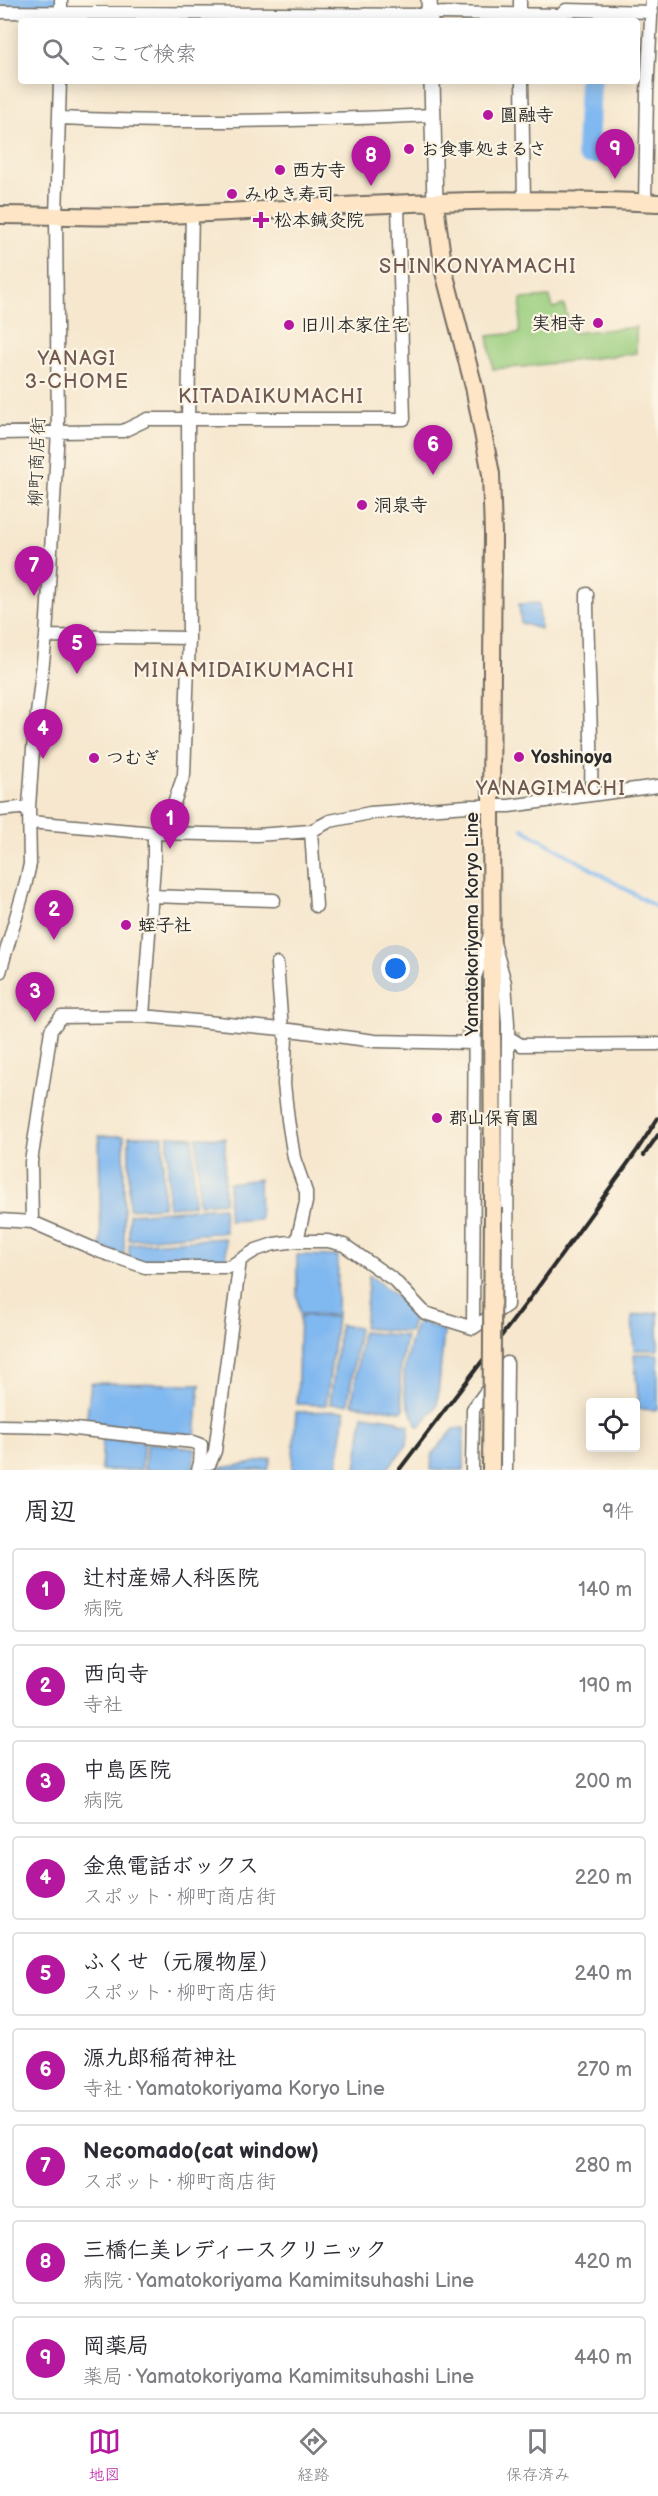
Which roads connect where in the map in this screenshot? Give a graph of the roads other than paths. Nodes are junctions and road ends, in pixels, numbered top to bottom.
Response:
1 (652, 6) edge
2 (430, 10) edge
3 (61, 11) edge
4 (520, 11) edge
5 (0, 12) edge
6 (60, 84) edge
7 (432, 84) edge
8 (522, 84) edge
9 (433, 115) junction
10 (59, 118) junction
11 (524, 201) junction
12 (652, 203) edge
13 (435, 204) junction
14 (398, 205) junction
15 (192, 213) junction
16 (0, 215) edge
17 (56, 217) junction
18 (188, 419) junction
19 (58, 431) junction
20 (0, 433) edge
21 (587, 594) dead end
22 (46, 636) junction
23 (189, 638) junction
24 (658, 786) edge
25 (591, 795) junction
26 (491, 806) junction
27 (29, 807) junction
28 (0, 810) edge
29 (30, 822) junction
30 (311, 831) junction
31 (158, 833) junction
32 (151, 896) junction
33 (274, 900) dead end
34 (316, 906) dead end
35 (491, 932) junction
36 (277, 964) dead end
37 (0, 972) edge
38 (143, 1016) junction
39 (282, 1029) junction
40 (460, 1036) tunnel mouth
41 (514, 1037) junction
42 (403, 1042) junction
43 (474, 1043) junction
44 (658, 1044) edge
45 (0, 1220) edge
46 (32, 1222) junction
47 (297, 1241) junction
48 (240, 1260) junction
49 (473, 1329) junction
50 (0, 1426) edge
51 (199, 1466) edge
52 (472, 1470) edge
53 (491, 1470) edge
54 (506, 1470) edge

1 - 4 street
1 - 12 street
2 - 3 street
2 - 4 street
3 - 5 street
6 - 10 street, 柳町商店街
7 - 9 street
8 - 11 street
9 - 10 street
9 - 13 street
10 - 17 street, 柳町商店街
11 - 12 main road
11 - 13 main road
13 - 14 main road
13 - 26 main road, Yamatokoriyama Koryo Line
14 - 15 main road
14 - 18 street
15 - 17 main road
15 - 18 street
16 - 17 main road
17 - 19 street, 柳町商店街
18 - 19 street
18 - 23 street
19 - 20 street
19 - 22 street, 柳町商店街
21 - 25 street
22 - 23 street
22 - 27 street, 柳町商店街
23 - 31 street
24 - 25 street
25 - 26 street
26 - 30 street
26 - 35 main road, Yamatokoriyama Koryo Line
27 - 28 street
27 - 29 street, 柳町商店街
29 - 31 street
29 - 37 street, 柳町商店街
30 - 31 street
30 - 34 street
31 - 32 street
32 - 33 street
32 - 38 street
35 - 41 street
35 - 43 street
35 - 53 main road, Yamatokoriyama Koryo Line, bridge
36 - 39 street
38 - 39 street
38 - 46 street
39 - 42 street
39 - 47 street
40 - 42 street
41 - 44 street
41 - 49 street
42 - 43 street
43 - 49 street
45 - 46 street
46 - 48 street
47 - 48 street
47 - 49 street
48 - 51 street
50 - 51 street
52 - 54 street

